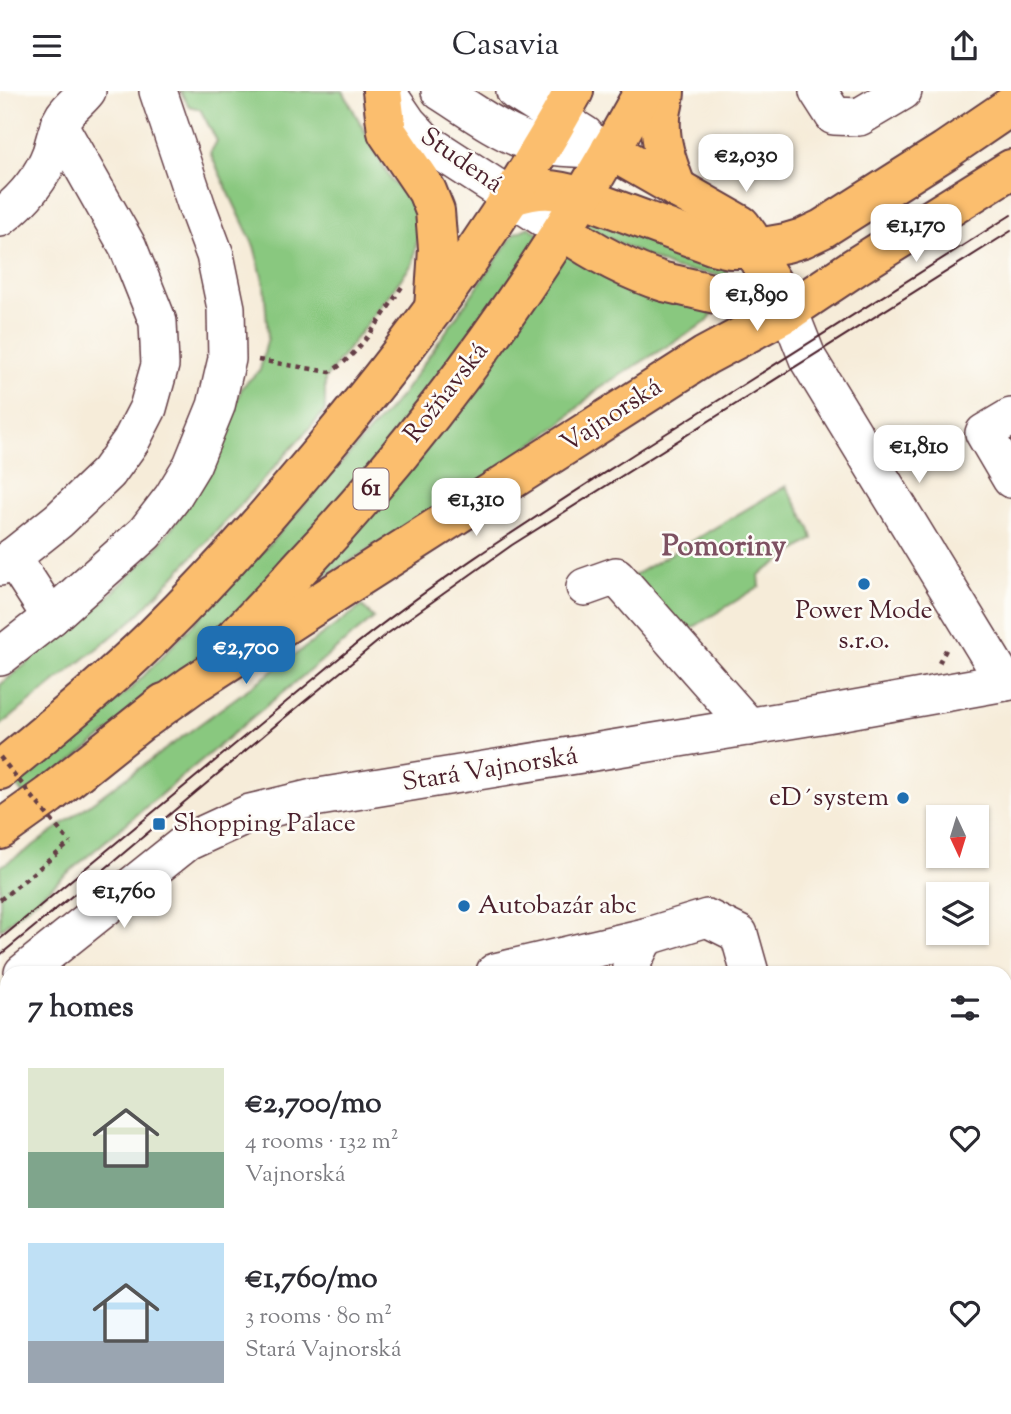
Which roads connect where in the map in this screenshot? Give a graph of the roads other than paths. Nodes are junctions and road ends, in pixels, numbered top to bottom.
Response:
1 (87, 91) edge
2 (133, 91) edge
3 (158, 91) edge
4 (384, 91) edge
5 (440, 91) edge
6 (515, 91) edge
7 (644, 91) edge
8 (665, 91) edge
9 (818, 91) edge
10 (903, 91) edge
11 (1011, 106) edge
12 (558, 118) edge
13 (59, 125) junction
14 (610, 150) junction
15 (1011, 169) edge
16 (677, 189) junction
17 (512, 196) junction
18 (582, 197) junction
19 (197, 208) junction
20 (0, 218) edge
21 (562, 230) junction
22 (752, 249) junction
23 (739, 299) junction
24 (433, 310) junction
25 (789, 311) junction
26 (713, 351) junction
27 (1011, 417) edge
28 (1011, 479) edge
29 (6, 562) edge
30 (585, 587) dead end
31 (51, 617) junction
32 (0, 657) edge
33 (1008, 681) edge
34 (145, 719) junction
35 (750, 727) junction
36 (0, 770) edge
37 (0, 830) edge
38 (645, 937) junction
39 (32, 966) edge
40 (521, 966) edge
41 (631, 966) edge
42 (748, 966) edge

1 - 13 street
2 - 19 street
3 - 19 street
4 - 17 street, Studená
4 - 24 main road
5 - 12 street, Studená
6 - 12 street
7 - 14 main road, Rožňavská / 61
8 - 16 main road
9 - 10 street
11 - 22 main road
12 - 14 street
12 - 17 main road, 61
13 - 20 street
13 - 29 street
14 - 16 main road
14 - 18 main road, Rožňavská / 61
15 - 25 main road
16 - 22 main road
17 - 18 main road
17 - 21 street, Studená
17 - 24 main road, 61
18 - 21 main road, Rožňavská / 61
18 - 22 main road
19 - 31 street
21 - 23 main road
21 - 34 main road, Rožňavská / 61
22 - 23 main road
22 - 25 main road
23 - 25 main road
23 - 26 main road
24 - 36 main road, 61
25 - 26 main road, Vajnorská
25 - 33 street, Stará Vajnorská
26 - 34 main road, Vajnorská
27 - 28 street
29 - 31 street
30 - 35 street
31 - 32 street
33 - 35 street, Stará Vajnorská
34 - 37 main road, 61
35 - 39 street, Stará Vajnorská
38 - 40 street
38 - 41 street
38 - 42 street

